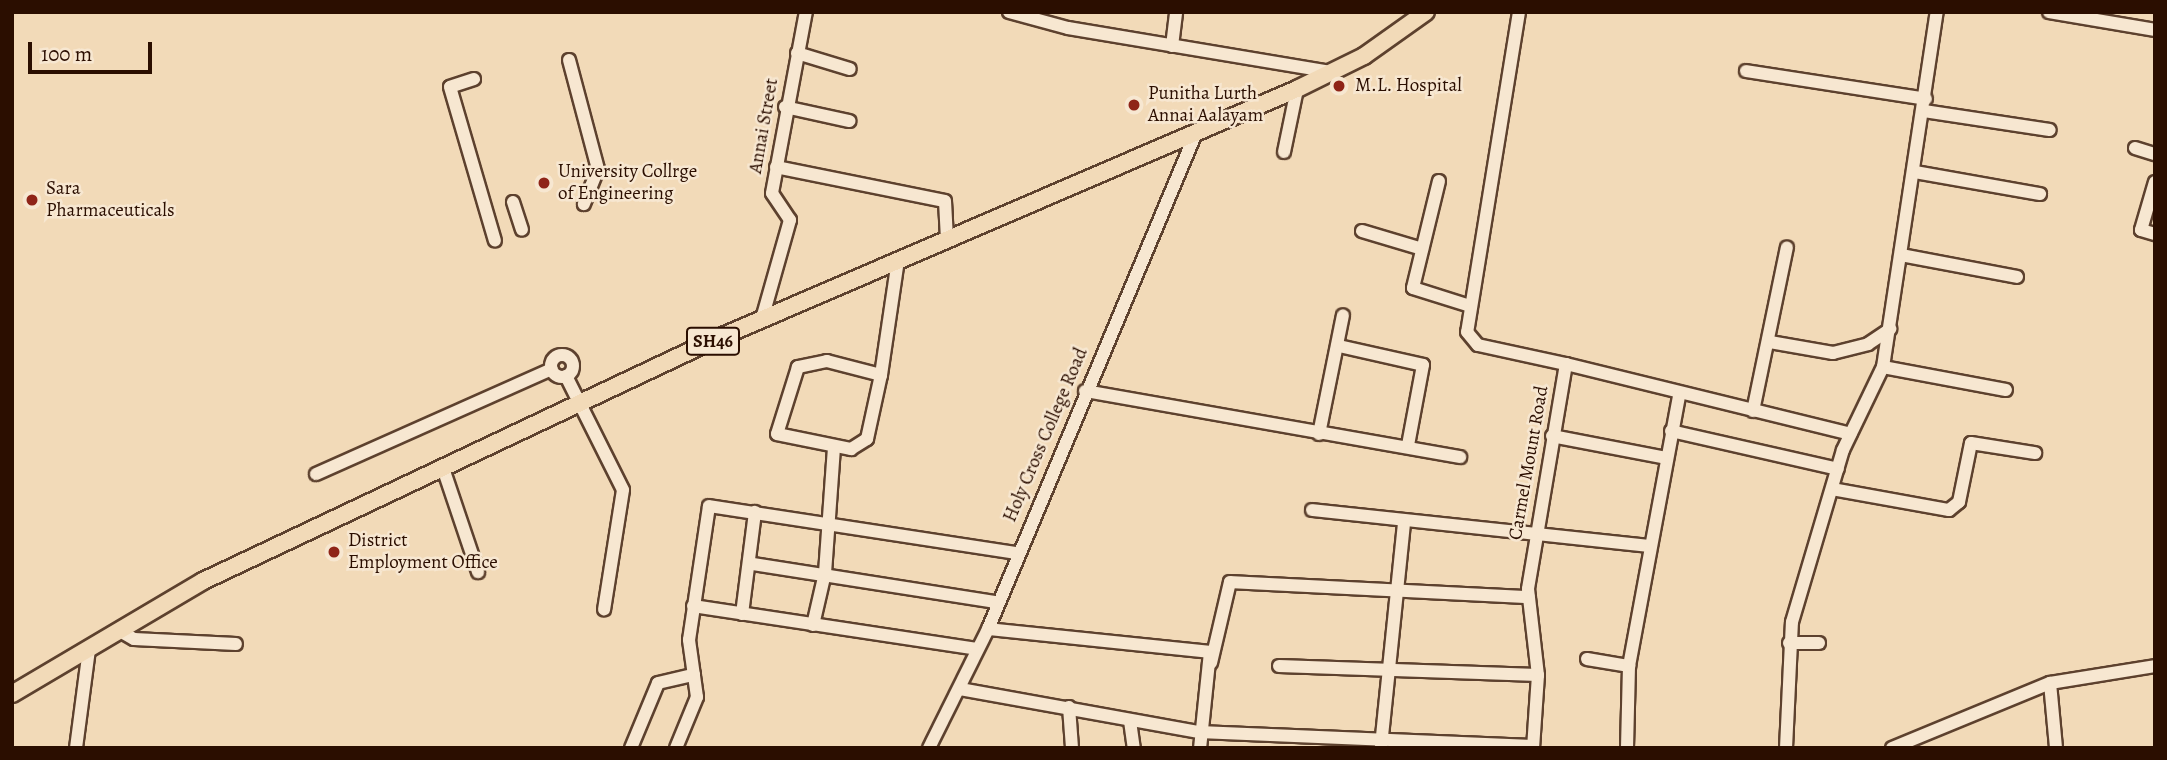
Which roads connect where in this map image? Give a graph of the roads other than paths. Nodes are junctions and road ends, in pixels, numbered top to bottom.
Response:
1 (806, 12) edge
2 (1009, 12) edge
3 (1175, 12) edge
4 (1426, 12) edge
5 (1519, 12) edge
6 (1937, 12) edge
7 (2049, 12) edge
8 (2155, 30) edge
9 (1172, 46) junction
10 (797, 53) junction
11 (569, 60) dead end
12 (850, 69) dead end
13 (1746, 71) dead end
14 (1330, 72) junction
15 (474, 79) dead end
16 (1297, 89) junction
17 (1925, 105) junction
18 (785, 107) junction
19 (849, 121) dead end
20 (2050, 130) dead end
21 (1195, 135) junction
22 (2135, 149) dead end
23 (1283, 152) dead end
24 (2155, 155) edge
25 (776, 167) junction
26 (1915, 172) junction
27 (1439, 181) dead end
28 (2155, 182) edge
29 (2040, 194) dead end
30 (513, 202) dead end
31 (583, 204) dead end
32 (522, 230) dead end
33 (1362, 231) dead end
34 (2155, 234) edge
35 (947, 238) junction
36 (495, 241) dead end
37 (1787, 247) dead end
38 (1422, 249) junction
39 (1901, 255) junction
40 (898, 260) junction
41 (2017, 277) dead end
42 (1467, 305) junction
43 (1343, 315) dead end
44 (762, 319) junction
45 (1889, 329) junction
46 (1770, 342) junction
47 (1339, 346) junction
48 (1566, 364) junction
49 (1883, 367) junction
50 (881, 375) junction
51 (2006, 390) dead end
52 (1085, 391) junction
53 (1679, 394) junction
54 (576, 405) junction
55 (1753, 411) junction
56 (1671, 431) junction
57 (1319, 434) junction
58 (1851, 434) junction
59 (1552, 436) junction
60 (1408, 445) junction
61 (834, 446) junction
62 (2035, 453) dead end
63 (1460, 457) dead end
64 (1666, 458) junction
65 (443, 468) junction
66 (1838, 469) junction
67 (316, 474) dead end
68 (1832, 489) junction
69 (1312, 510) dead end
70 (755, 512) junction
71 (825, 523) junction
72 (1404, 523) junction
73 (1534, 538) junction
74 (1648, 546) junction
75 (1017, 553) junction
76 (753, 564) junction
77 (478, 572) dead end
78 (825, 573) junction
79 (1397, 591) junction
80 (1529, 597) junction
81 (996, 602) junction
82 (693, 606) junction
83 (604, 610) dead end
84 (742, 614) junction
85 (813, 625) junction
86 (988, 629) junction
87 (120, 631) junction
88 (1789, 643) junction
89 (1819, 643) dead end
90 (236, 644) dead end
91 (89, 649) junction
92 (977, 649) junction
93 (1587, 659) dead end
94 (1211, 663) junction
95 (1279, 666) dead end
96 (1629, 666) junction
97 (2155, 666) edge
98 (1388, 670) junction
99 (694, 675) junction
100 (1538, 675) junction
101 (2050, 683) junction
102 (960, 689) junction
103 (12, 694) edge
104 (1069, 707) junction
105 (1130, 721) junction
106 (1199, 732) junction
107 (1318, 743) edge
108 (1381, 744) edge
109 (1533, 747) edge
110 (1895, 747) edge
111 (76, 748) edge
112 (631, 748) edge
113 (676, 748) edge
114 (929, 748) edge
115 (1072, 748) edge
116 (1134, 748) edge
117 (1200, 748) edge
118 (1627, 748) edge
119 (1786, 748) edge
120 (2056, 748) edge

1 - 10 street, Annai Street
2 - 9 street
3 - 9 street
4 - 14 main road, SH46
5 - 42 street, Carmel Mount Road
6 - 17 street
7 - 8 street
9 - 14 street
10 - 12 street
10 - 18 street, Annai Street
11 - 31 street
13 - 17 street
14 - 16 main road, SH46
15 - 36 street
16 - 21 main road, SH46
16 - 23 street
17 - 20 street
17 - 26 street
18 - 19 street
18 - 25 street, Annai Street
21 - 35 main road, SH46
21 - 52 street, Holy Cross College Road
22 - 24 street
25 - 35 street
25 - 44 street, Annai Street
26 - 29 street
26 - 39 street
27 - 38 street
28 - 34 street
30 - 32 street
33 - 38 street
35 - 40 main road, SH46
37 - 46 street
38 - 42 street
39 - 41 street
39 - 45 street
40 - 44 main road, SH46
40 - 50 street
42 - 48 street, Carmel Mount Road
43 - 47 street
44 - 54 main road, SH46
45 - 46 street
45 - 49 street
46 - 55 street
47 - 57 street
47 - 60 street
48 - 53 street
48 - 59 street, Carmel Mount Road
49 - 51 street
49 - 58 street
50 - 61 street
50 - 61 street
52 - 57 street
52 - 75 street, Holy Cross College Road
53 - 55 street
53 - 56 street
54 - 65 main road, SH46
54 - 67 street
54 - 83 street
55 - 58 street
56 - 64 street
56 - 66 street
57 - 60 street
58 - 66 street
59 - 64 street
59 - 73 street, Carmel Mount Road
60 - 63 street
61 - 71 street
62 - 68 street
64 - 74 street
65 - 77 street
65 - 87 main road, SH46
66 - 68 street
68 - 88 street
69 - 72 street
70 - 71 street
70 - 76 street
70 - 82 street
71 - 75 street
71 - 78 street
72 - 73 street
72 - 79 street
73 - 74 street
73 - 80 street, Carmel Mount Road
74 - 96 street
75 - 81 street, Holy Cross College Road
76 - 78 street
76 - 84 street
78 - 81 street
78 - 85 street
79 - 80 street
79 - 94 street
79 - 98 street
80 - 100 street, Carmel Mount Road
81 - 86 street, Holy Cross College Road
82 - 84 street
82 - 99 street
84 - 85 street
85 - 92 street
86 - 92 street, Holy Cross College Road
86 - 94 street
87 - 90 street
87 - 91 main road, SH46
88 - 89 street
88 - 119 street
91 - 103 main road, SH46
91 - 111 street
92 - 102 street, Holy Cross College Road
93 - 96 street
94 - 106 street
95 - 98 street
96 - 118 street
97 - 101 street
98 - 100 street
98 - 108 street
99 - 112 street
99 - 113 street
100 - 109 street, Carmel Mount Road
101 - 110 street
101 - 120 street
102 - 104 street
102 - 114 street, Holy Cross College Road
104 - 105 street
104 - 115 street
105 - 106 street
105 - 116 street
106 - 107 street
106 - 117 street
107 - 108 street
108 - 109 street

